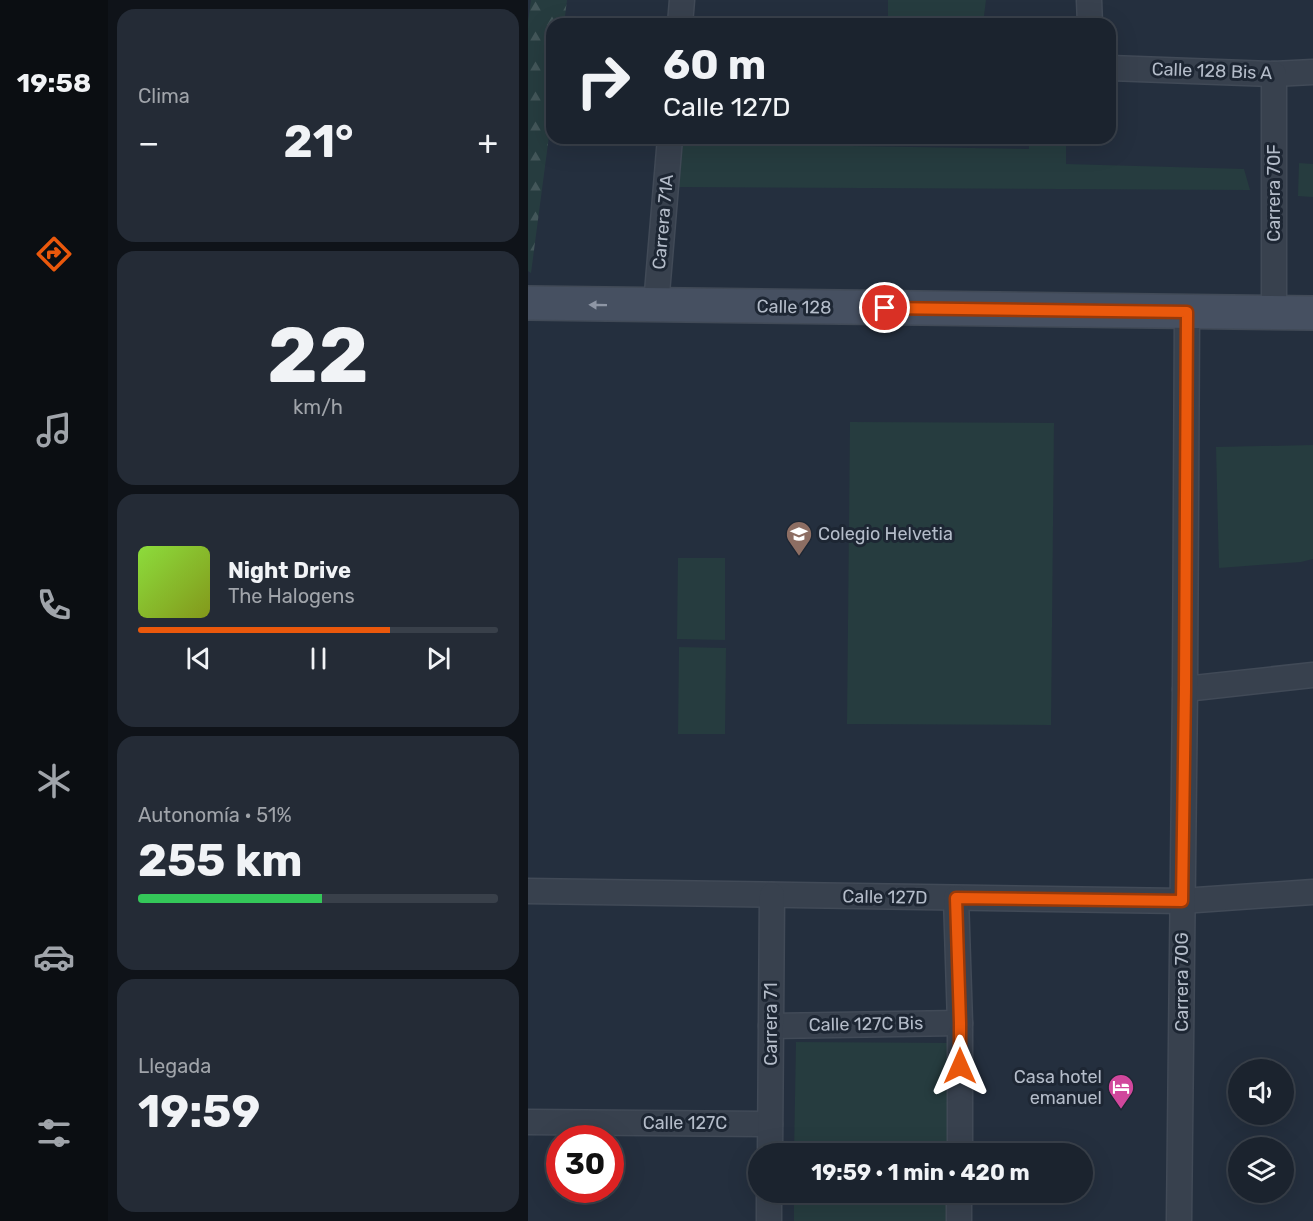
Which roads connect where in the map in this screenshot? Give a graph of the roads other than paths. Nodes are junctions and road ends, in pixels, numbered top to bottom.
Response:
1 (681, 0) edge
2 (1089, 0) edge
3 (680, 18) edge
4 (1090, 18) edge
5 (1116, 68) edge
6 (1313, 72) edge
7 (1274, 74) junction
8 (669, 144) edge
9 (528, 303) edge
10 (656, 305) junction
11 (1187, 312) junction
12 (1274, 313) junction
13 (1313, 313) edge
14 (1313, 675) edge
15 (1185, 689) junction
16 (528, 891) edge
17 (1313, 892) edge
18 (772, 895) junction
19 (956, 898) junction
20 (1182, 901) junction
21 (960, 1023) junction
22 (771, 1026) junction
23 (528, 1122) edge
24 (770, 1124) junction
25 (770, 1143) edge
26 (960, 1143) edge
27 (769, 1203) edge
28 (960, 1203) edge
29 (769, 1221) edge
30 (959, 1221) edge
31 (1179, 1221) edge

1 - 3 street
2 - 4 street
5 - 7 street, Calle 128 Bis A
6 - 7 street, Calle 128 Bis A
7 - 12 street, Carrera 70F
8 - 10 street, Carrera 71A
10 -> 9 street, Calle 128
10 - 11 street, Calle 128
11 - 12 street, Calle 128
11 - 15 street, Carrera 70G
12 - 13 street, Calle 128
14 - 15 street
15 - 20 street, Carrera 70G
16 - 18 street, Calle 127D
17 - 20 street, Calle 127D
18 - 19 street, Calle 127D
18 - 22 street, Carrera 71
19 - 20 street, Calle 127D
19 - 21 street
20 - 31 street, Carrera 70G
21 - 22 street, Calle 127C Bis
21 - 26 street
22 - 24 street, Carrera 71
23 - 24 street, Calle 127C
24 - 25 street, Carrera 71
27 - 29 street
28 - 30 street

